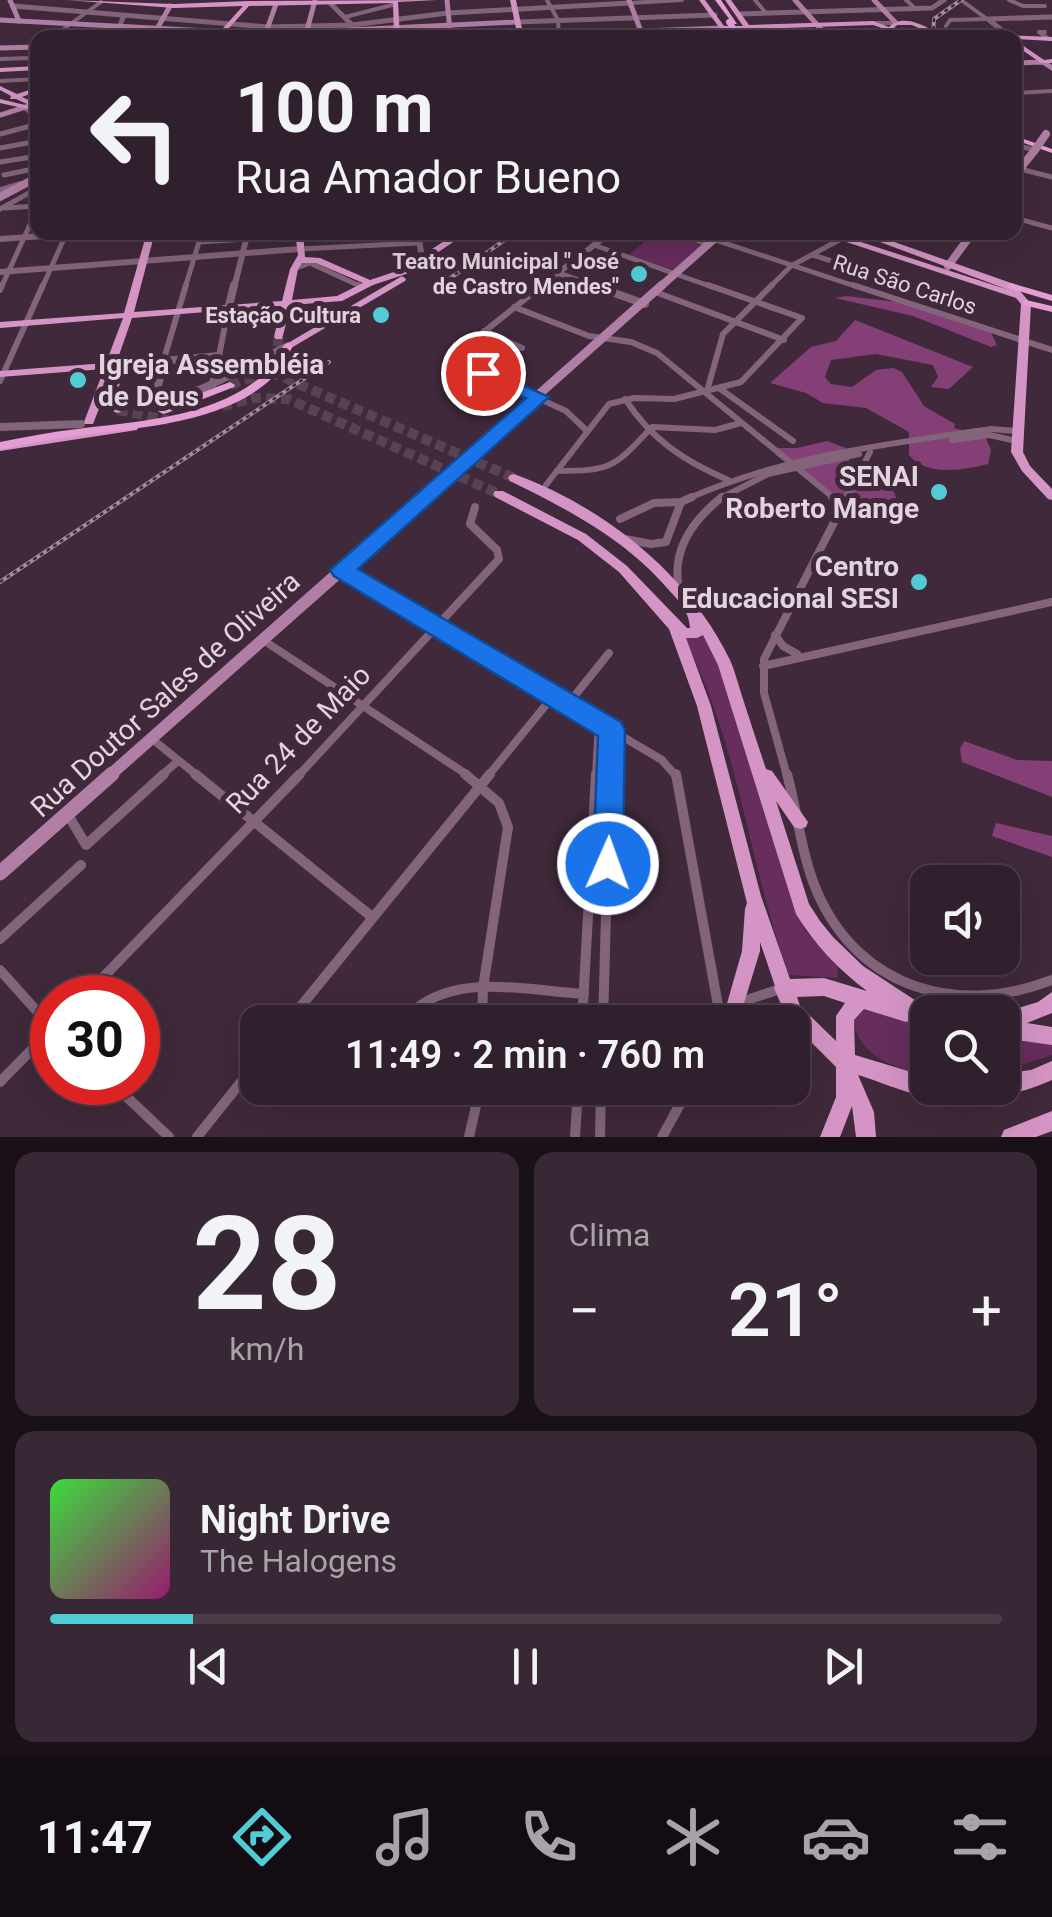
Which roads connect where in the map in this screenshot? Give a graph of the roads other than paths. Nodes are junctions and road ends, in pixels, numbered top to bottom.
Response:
1 (69, 0) edge
2 (86, 0) edge
3 (434, 0) edge
4 (446, 0) edge
5 (510, 0) edge
6 (538, 0) edge
7 (547, 0) edge
8 (667, 0) edge
9 (682, 0) edge
10 (755, 0) edge
11 (795, 0) edge
12 (874, 0) edge
13 (906, 0) edge
14 (944, 0) edge
15 (961, 0) edge
16 (1009, 0) edge
17 (1035, 0) edge
18 (101, 1) edge
19 (132, 1) edge
20 (396, 1) edge
21 (629, 1) edge
22 (710, 1) edge
23 (250, 2) edge
24 (315, 2) edge
25 (12, 3) edge
26 (172, 3) edge
27 (583, 3) edge
28 (730, 3) edge
29 (276, 4) junction
30 (331, 4) junction
31 (1045, 6) junction
32 (552, 7) junction
33 (540, 8) junction
34 (511, 9) junction
35 (916, 9) junction
36 (883, 10) junction
37 (87, 12) junction
38 (448, 12) junction
39 (807, 12) junction
40 (738, 14) junction
41 (766, 14) junction
42 (1052, 14) edge
43 (124, 15) junction
44 (715, 15) junction
45 (345, 17) junction
46 (162, 18) junction
47 (636, 18) junction
48 (396, 19) junction
49 (988, 19) junction
50 (0, 20) edge
51 (558, 20) junction
52 (952, 20) dead end
53 (19, 21) junction
54 (514, 22) junction
55 (72, 24) junction
56 (228, 24) junction
57 (450, 24) junction
58 (870, 24) junction
59 (352, 25) junction
60 (819, 25) junction
61 (120, 26) junction
62 (729, 26) edge
63 (894, 26) junction
64 (156, 28) junction
65 (396, 28) junction
66 (63, 30) edge
67 (118, 30) edge
68 (174, 30) edge
69 (223, 30) edge
70 (253, 30) edge
71 (267, 30) edge
72 (307, 30) edge
73 (319, 30) edge
74 (357, 30) edge
75 (386, 30) edge
76 (452, 30) edge
77 (516, 30) edge
78 (559, 30) edge
79 (640, 30) edge
80 (686, 30) edge
81 (746, 30) edge
82 (780, 30) edge
83 (823, 30) edge
84 (875, 30) edge
85 (888, 30) edge
86 (906, 30) edge
87 (1001, 30) edge
88 (1049, 37) edge
89 (1022, 38) edge
90 (1022, 46) edge
91 (30, 47) edge
92 (0, 48) edge
93 (30, 58) edge
94 (0, 59) edge
95 (1022, 63) edge
96 (1049, 64) edge
97 (30, 68) edge
98 (0, 70) edge
99 (30, 81) edge
100 (0, 85) edge
101 (30, 91) edge
102 (1052, 91) edge
103 (1022, 93) edge
104 (15, 96) junction
105 (1, 102) edge
106 (22, 106) junction
107 (30, 107) edge
108 (30, 109) edge
109 (0, 115) edge
110 (30, 116) edge
111 (1052, 125) edge
112 (0, 134) edge
113 (1048, 135) edge
114 (1022, 140) edge
115 (30, 142) edge
116 (1022, 142) edge
117 (1052, 147) edge
118 (0, 148) edge
119 (1035, 150) junction
120 (30, 157) edge
121 (0, 162) edge
122 (1022, 166) edge
123 (30, 170) edge
124 (1022, 173) edge
125 (4, 175) dead end
126 (1052, 177) edge
127 (30, 180) edge
128 (30, 192) edge
129 (0, 193) edge
130 (30, 207) edge
131 (0, 209) edge
132 (1022, 220) edge
133 (30, 222) edge
134 (1052, 228) edge
135 (30, 237) edge
136 (22, 238) junction
137 (0, 239) edge
138 (64, 240) edge
139 (149, 240) edge
140 (215, 240) edge
141 (246, 240) edge
142 (298, 240) edge
143 (453, 240) edge
144 (460, 240) edge
145 (601, 240) edge
146 (703, 240) edge
147 (707, 240) edge
148 (839, 240) edge
149 (844, 240) edge
150 (882, 240) edge
151 (967, 240) edge
152 (199, 242) joint
153 (711, 242) junction
154 (418, 243) joint
155 (594, 246) junction
156 (894, 246) dead end
157 (910, 249) junction
158 (242, 255) junction
159 (812, 255) junction
160 (194, 258) junction
161 (297, 260) junction
162 (426, 260) junction
163 (144, 261) junction
164 (926, 262) dead end
165 (949, 265) junction
166 (791, 266) junction
167 (52, 267) junction
168 (4, 271) edge
169 (558, 273) junction
170 (869, 273) dead end
171 (680, 274) junction
172 (978, 285) junction
173 (363, 286) junction
174 (0, 290) edge
175 (658, 293) junction
176 (371, 296) junction
177 (1026, 297) junction
178 (339, 300) junction
179 (757, 300) junction
180 (1052, 301) edge
181 (645, 304) junction
182 (287, 305) junction
183 (514, 307) junction
184 (228, 310) junction
185 (176, 314) junction
186 (332, 319) junction
187 (126, 322) junction
188 (734, 322) junction
189 (24, 324) junction
190 (0, 326) edge
191 (484, 331) junction
192 (604, 339) junction
193 (784, 340) junction
194 (1022, 340) junction
195 (284, 342) junction
196 (522, 348) dead end
197 (1052, 350) edge
198 (219, 356) junction
199 (164, 362) junction
200 (114, 365) junction
201 (1, 376) edge
202 (213, 384) junction
203 (230, 385) tunnel mouth
204 (719, 388) junction
205 (704, 391) junction
206 (539, 397) junction
207 (625, 399) junction
208 (118, 410) dead end
209 (85, 423) junction
210 (741, 423) junction
211 (0, 427) edge
212 (133, 428) dead end
213 (586, 430) junction
214 (644, 432) junction
215 (1016, 436) junction
216 (793, 441) dead end
217 (0, 445) edge
218 (870, 452) junction
219 (786, 460) junction
220 (794, 467) junction
221 (557, 471) junction
222 (514, 478) tunnel mouth
223 (728, 480) junction
224 (546, 486) dead end
225 (738, 486) junction
226 (499, 494) tunnel mouth
227 (1052, 496) edge
228 (681, 502) junction
229 (843, 506) junction
230 (475, 507) dead end
231 (620, 519) dead end
232 (602, 523) junction
233 (582, 537) junction
234 (625, 539) junction
235 (342, 570) junction
236 (679, 589) junction
237 (1052, 602) edge
238 (694, 611) junction
239 (676, 626) junction
240 (440, 628) junction
241 (775, 635) junction
242 (263, 640) junction
243 (769, 647) junction
244 (609, 653) dead end
245 (799, 655) junction
246 (783, 660) junction
247 (763, 666) junction
248 (554, 695) junction
249 (568, 704) junction
250 (365, 707) junction
251 (599, 723) junction
252 (611, 735) junction
253 (152, 739) junction
254 (598, 740) junction
255 (178, 761) junction
256 (760, 765) junction
257 (483, 786) junction
258 (68, 814) junction
259 (254, 821) junction
260 (800, 822) junction
261 (81, 866) dead end
262 (0, 874) edge
263 (753, 896) junction
264 (372, 918) junction
265 (0, 939) edge
266 (0, 970) edge
267 (105, 975) edge
268 (1052, 980) edge
269 (483, 988) junction
270 (783, 988) junction
271 (584, 994) junction
272 (862, 998) junction
273 (1052, 1001) edge
274 (30, 1003) edge
275 (302, 1005) edge
276 (422, 1005) edge
277 (482, 1005) edge
278 (583, 1005) edge
279 (603, 1005) edge
280 (724, 1005) edge
281 (732, 1005) edge
282 (743, 1005) edge
283 (790, 1005) edge
284 (910, 1008) edge
285 (910, 1014) edge
286 (1020, 1016) edge
287 (810, 1029) edge
288 (1020, 1032) edge
289 (1052, 1036) edge
290 (30, 1051) edge
291 (843, 1061) junction
292 (1052, 1070) edge
293 (910, 1081) edge
294 (1020, 1081) edge
295 (0, 1082) edge
296 (240, 1083) edge
297 (135, 1105) edge
298 (480, 1105) edge
299 (577, 1105) edge
300 (601, 1105) edge
301 (680, 1105) edge
302 (1052, 1122) edge
303 (169, 1137) edge
304 (197, 1137) edge
305 (469, 1137) edge
306 (575, 1137) edge
307 (600, 1137) edge
308 (662, 1137) edge
309 (830, 1137) edge
310 (866, 1137) edge
311 (1011, 1137) edge

1 - 18 main road
2 - 18 main road
3 - 20 main road
4 - 38 main road
5 - 34 main road
6 - 33 street
7 - 32 street
8 - 9 street
8 - 21 street
10 - 41 street
11 - 39 main road
12 - 36 main road
13 - 35 street
14 - 35 street
15 - 49 street
16 - 31 street
17 - 31 street
18 - 19 main road
18 - 26 main road
18 - 37 street
19 - 26 main road
20 - 24 main road
20 - 30 main road
20 - 45 street
20 - 48 main road
21 - 27 street
21 - 47 main road
22 - 44 main road
22 - 62 highway
22 - 62 highway
23 - 24 main road
23 - 26 main road
23 - 29 main road
23 - 56 main road
24 - 29 main road
24 - 30 main road
24 - 72 main road
25 - 37 street
25 - 53 main road
26 - 46 main road
27 - 32 street
28 - 40 main road
28 - 62 highway
29 - 71 main road
30 - 45 street
31 - 42 street
32 - 33 street
32 - 51 street
33 - 34 street
34 - 38 street
34 - 54 main road
35 - 36 street
36 - 39 street
36 - 63 main road
37 - 43 street
37 - 55 street
38 - 48 street
38 - 57 main road
39 - 41 street
39 - 60 main road
40 - 41 street
40 - 81 main road
42 - 49 street
43 - 46 street
43 - 61 street
44 - 47 street
44 - 62 main road
45 - 59 street
46 - 56 street
46 - 64 main road
47 - 51 street
47 - 79 main road
48 - 59 street
48 - 65 main road
49 - 52 street
49 - 87 street
50 - 53 main road
51 - 54 street
51 - 78 street
53 - 55 main road
54 - 57 main road
54 - 77 main road
55 - 61 main road
55 - 66 street
56 - 69 main road
56 - 70 street
57 - 65 main road
57 - 76 main road
58 - 60 main road
58 - 63 main road
58 - 84 street
59 - 73 street
59 - 74 street
60 - 82 main road
60 - 83 main road
61 - 64 main road
61 - 67 street
62 - 80 main road
63 - 85 main road
63 - 86 main road
64 - 68 main road
65 - 75 main road
88 - 89 main road
90 - 96 main road
91 - 92 main road
93 - 94 street
95 - 96 main road
97 - 98 main road
99 - 100 street
100 - 104 main road
101 - 104 main road
102 - 103 street
104 - 105 main road
104 - 107 main road
105 - 106 main road
106 - 108 main road
106 - 109 main road
110 - 112 street
111 - 113 main road
113 - 119 main road, bridge
114 - 117 highway
115 - 118 street
116 - 119 street
119 - 122 main road
120 - 121 street
123 - 125 street
124 - 126 street
127 - 129 main road
128 - 131 street
130 - 131 street
132 - 134 street
133 - 136 street
135 - 136 street
136 - 137 street
136 - 168 street
138 - 167 street
139 - 163 main road
140 - 152 street
141 - 158 street
142 - 161 main road
143 - 162 main road
144 - 162 main road
145 - 155 street
146 - 153 street
147 - 153 street, Rua São Carlos
148 - 159 street
149 - 172 main road
150 - 157 main road
151 - 165 main road
152 - 160 street
153 - 166 street, Rua São Carlos
153 - 171 main road, Rua Doutor Sales de Oliveira
154 - 161 street
154 - 162 street
155 - 169 street
155 - 171 street
156 - 157 main road
157 - 165 main road
158 - 160 street
158 - 161 street
158 - 184 street
159 - 166 street
159 - 170 street
160 - 163 street
160 - 185 street
161 - 173 main road
161 - 182 main road
162 - 173 main road
162 - 176 main road
163 - 167 street
163 - 187 main road
164 - 172 main road
165 - 177 main road
166 - 179 street
166 - 194 street, Rua São Carlos
167 - 168 street
167 - 189 street
168 - 174 street
169 - 181 street
169 - 183 street
171 - 175 main road, Rua Doutor Sales de Oliveira
171 - 179 street
172 - 177 main road
173 - 176 main road
173 - 178 main road
175 - 181 main road, Rua Doutor Sales de Oliveira
175 - 188 street
176 - 186 main road
177 - 180 highway
177 - 180 highway
177 - 194 main road
178 - 182 main road
178 - 186 main road
179 - 188 street
179 - 193 street
181 - 192 main road, Rua Doutor Sales de Oliveira
182 - 184 main road
182 - 195 main road
183 - 191 street
183 - 192 street
184 - 185 main road
184 - 198 street
185 - 187 main road
185 - 199 street
186 - 195 main road
187 - 189 main road
187 - 200 main road
188 - 193 street
188 - 205 street
189 - 190 main road
189 - 201 street
191 - 196 street
191 - 206 street
192 - 205 street
192 - 206 main road, Rua Doutor Sales de Oliveira
193 - 204 street
194 - 197 street, Rua São Carlos
194 - 215 main road
195 - 202 street
195 - 217 highway
198 - 199 street
198 - 202 street
199 - 200 street
199 - 202 street
200 - 201 main road
200 - 208 main road
200 - 209 main road
203 - 209 highway
204 - 205 street
204 - 216 street
205 - 207 street
205 - 210 street
206 - 213 street
206 - 235 main road, Rua Doutor Sales de Oliveira
207 - 213 street
207 - 214 street
209 - 211 street
209 - 217 highway
210 - 214 street
210 - 219 street
212 - 217 main road
213 - 221 street
214 - 221 street
214 - 223 street
215 - 218 street
215 - 219 street
215 - 227 main road
218 - 220 street
218 - 229 street
219 - 220 street
219 - 223 street
220 - 225 street
220 - 229 street
221 - 224 street
222 - 232 main road
223 - 225 street
223 - 228 street
225 - 236 street
226 - 233 main road
228 - 231 street
228 - 234 street
229 - 241 street
230 - 240 street, Rua 24 de Maio
232 - 233 main road
232 - 234 main road
233 - 239 main road
234 - 236 main road
235 - 240 street
235 - 242 main road, Rua Doutor Sales de Oliveira
236 - 238 main road
237 - 245 street
238 - 239 main road
238 - 256 main road
239 - 263 main road
240 - 248 street
240 - 250 street, Rua 24 de Maio
241 - 243 street
241 - 245 street
242 - 250 street
242 - 253 main road, Rua Doutor Sales de Oliveira
243 - 246 street
243 - 247 street
244 - 249 street
245 - 246 street
246 - 247 street
247 - 260 street
248 - 249 street
248 - 257 street
249 - 251 street
250 - 257 street
250 - 259 street, Rua 24 de Maio
251 - 252 street
251 - 254 street
252 - 254 street
252 - 279 street
252 - 280 street
253 - 255 street
253 - 258 main road, Rua Doutor Sales de Oliveira
254 - 271 street
255 - 258 street
255 - 259 street
256 - 260 main road
256 - 284 main road
257 - 264 street
257 - 269 street
258 - 262 main road, Rua Doutor Sales de Oliveira
259 - 264 street
259 - 267 street, Rua 24 de Maio
260 - 268 street
261 - 265 street
263 - 270 main road
263 - 281 main road
264 - 275 street
266 - 274 street
269 - 271 street
269 - 276 street
269 - 277 street
270 - 272 main road
270 - 282 street
270 - 283 main road
271 - 278 street
272 - 285 main road
272 - 291 main road
273 - 286 main road
287 - 291 main road
288 - 289 main road
290 - 295 street
291 - 293 main road
291 - 309 main road
291 - 310 main road
292 - 294 main road
296 - 304 street
297 - 303 street
298 - 305 street
299 - 306 street
300 - 307 street
301 - 308 street
302 - 311 main road

